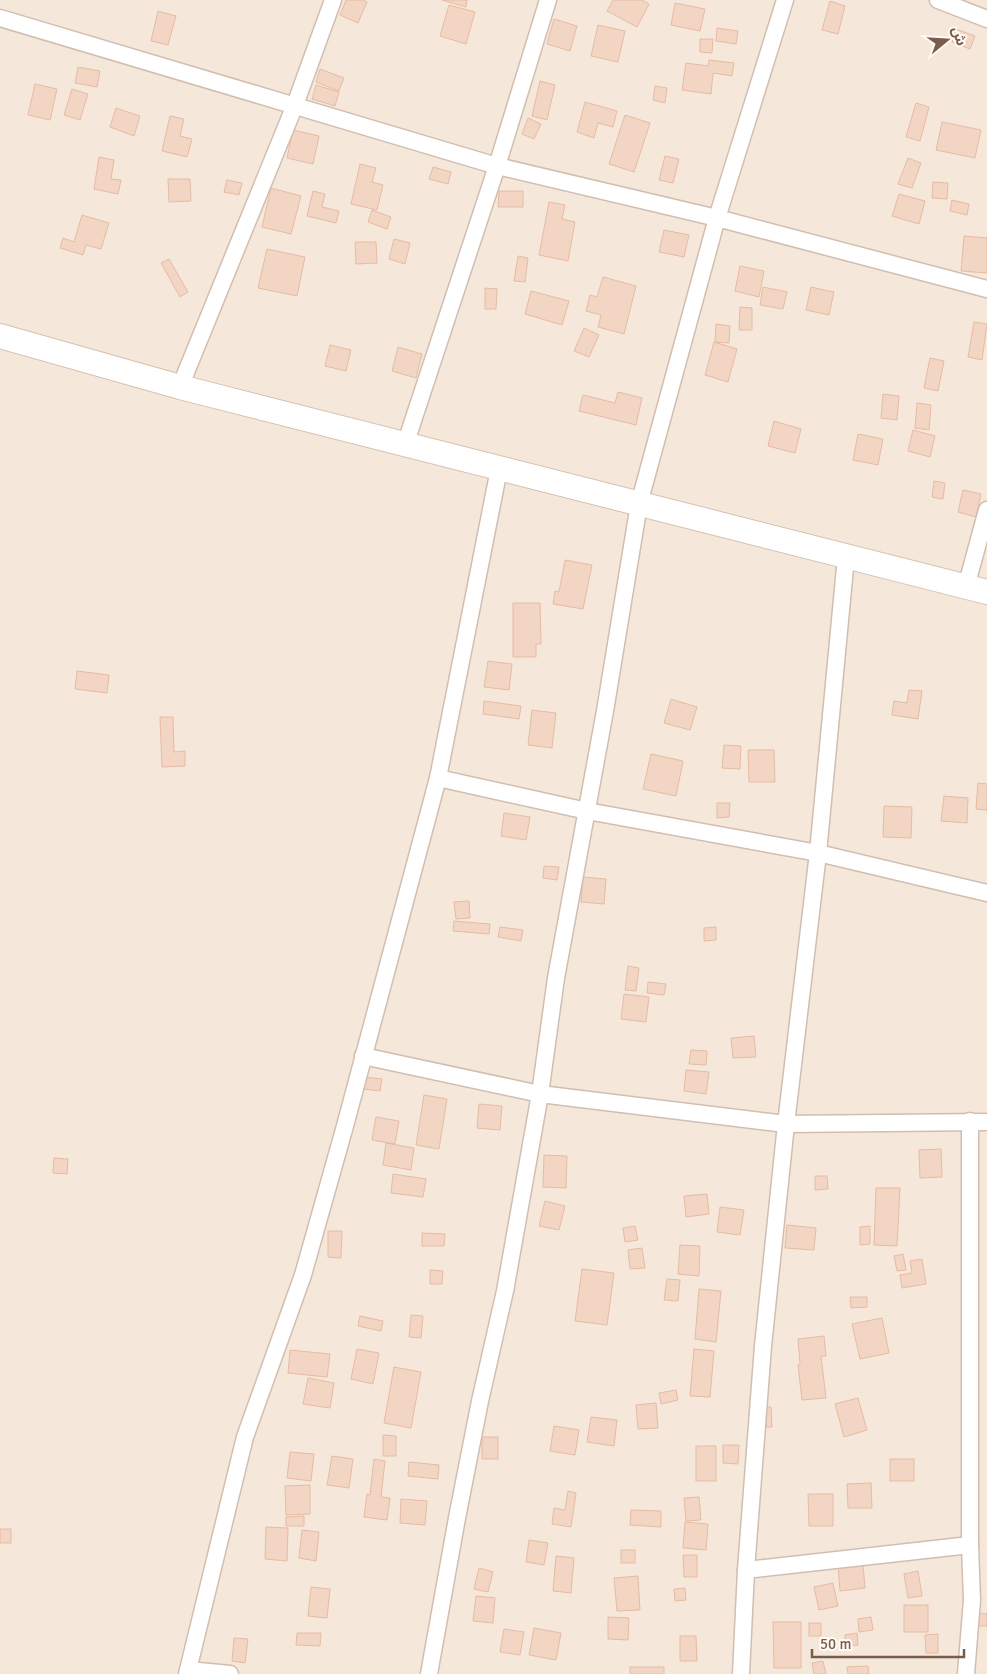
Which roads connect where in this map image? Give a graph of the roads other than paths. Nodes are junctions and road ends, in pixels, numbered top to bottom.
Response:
1 (333, 0) edge
2 (548, 0) edge
3 (785, 0) edge
4 (938, 0) edge
5 (0, 18) edge
6 (987, 18) edge
7 (295, 106) junction
8 (497, 166) junction
9 (717, 218) junction
10 (987, 289) edge
11 (0, 336) edge
12 (180, 388) junction
13 (405, 446) junction
14 (499, 469) junction
15 (639, 504) junction
16 (987, 510) edge
17 (846, 557) junction
18 (976, 590) edge
19 (438, 778) junction
20 (587, 811) junction
21 (818, 853) junction
22 (987, 893) edge
23 (364, 1056) junction
24 (540, 1094) junction
25 (970, 1121) junction
26 (987, 1122) edge
27 (786, 1124) junction
28 (970, 1545) junction
29 (746, 1570) junction
30 (188, 1672) edge
31 (230, 1674) edge
32 (429, 1674) edge
33 (741, 1674) edge
34 (966, 1674) edge

1 - 7 street
2 - 8 street
3 - 9 street
4 - 6 street
5 - 7 street
7 - 8 street
7 - 12 street
8 - 9 street
8 - 13 street
9 - 10 street
9 - 15 street
11 - 12 main road
12 - 13 main road
13 - 14 main road
14 - 15 main road
14 - 19 street
15 - 17 main road
15 - 20 street
16 - 18 street
17 - 18 main road
17 - 21 street
19 - 20 street
19 - 23 street
20 - 21 street
20 - 24 street
21 - 22 street
21 - 27 street
23 - 24 street
23 - 30 street
24 - 27 street
24 - 32 street
25 - 26 street
25 - 27 street
25 - 28 street
27 - 29 street
28 - 29 street
28 - 34 street
29 - 33 street
30 - 31 street

